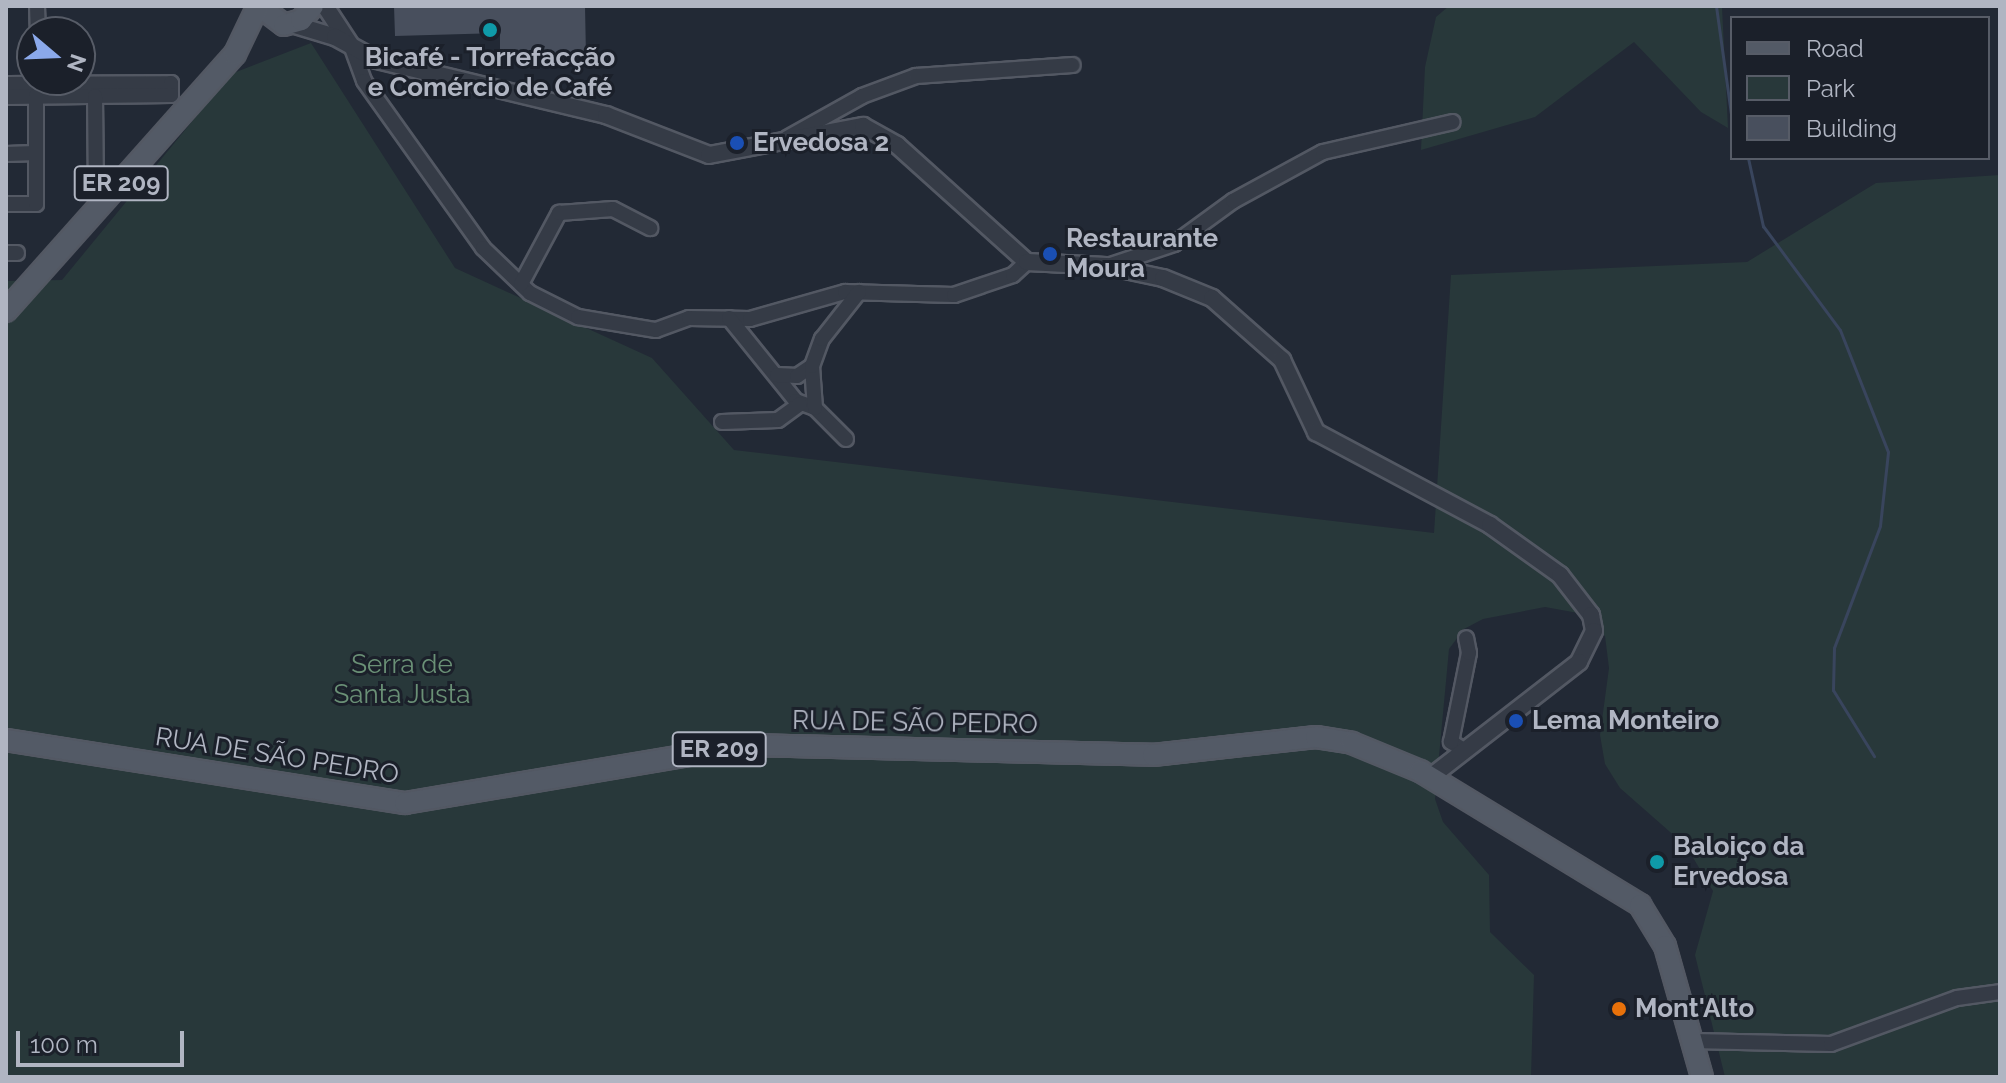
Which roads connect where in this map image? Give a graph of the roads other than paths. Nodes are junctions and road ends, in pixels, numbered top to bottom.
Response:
1 (258, 6) edge
2 (313, 6) edge
3 (325, 6) edge
4 (284, 24) junction
5 (351, 45) junction
6 (235, 54) junction
7 (1073, 65) dead end
8 (96, 85) edge
9 (37, 96) edge
10 (95, 96) edge
11 (96, 96) edge
12 (1453, 122) dead end
13 (787, 138) junction
14 (36, 153) junction
15 (6, 154) edge
16 (96, 188) dead end
17 (6, 204) edge
18 (650, 228) dead end
19 (1027, 262) junction
20 (1106, 266) junction
21 (521, 284) junction
22 (859, 292) junction
23 (6, 311) edge
24 (729, 318) junction
25 (812, 366) junction
26 (777, 375) junction
27 (808, 406) junction
28 (722, 422) dead end
29 (846, 439) dead end
30 (1466, 638) dead end
31 (6, 740) edge
32 (1465, 751) junction
33 (1438, 781) junction
34 (2000, 992) edge
35 (1692, 1041) junction
36 (1702, 1077) edge

1 - 4 main road, ER 209
1 - 6 main road, ER 209
2 - 4 main road, ER 209
3 - 5 street
4 - 5 street
4 - 6 main road, ER 209
5 - 13 street
5 - 21 street
6 - 23 main road, ER 209
7 - 13 street
8 - 11 street
9 - 14 street
10 - 16 street
12 - 20 street
13 - 19 street
14 - 15 street
14 - 17 street
18 - 21 street
19 - 20 street
19 - 22 street
20 - 32 street
21 - 24 street
22 - 24 street
22 - 25 street
24 - 26 street
25 - 26 street
25 - 27 street
26 - 27 street
27 - 28 street
27 - 29 street
30 - 32 street
31 - 33 main road, RUA DE SÃO PEDRO / ER 209
32 - 33 street
33 - 35 main road, RUA DE SÃO PEDRO
34 - 35 street
35 - 36 main road, RUA DE SÃO PEDRO

